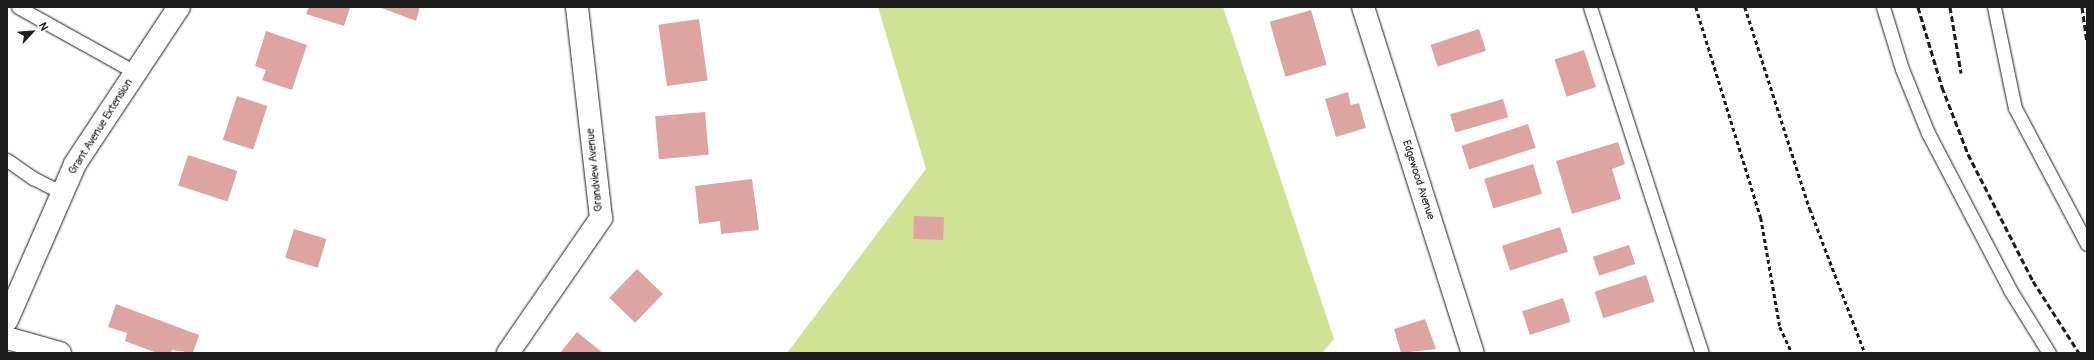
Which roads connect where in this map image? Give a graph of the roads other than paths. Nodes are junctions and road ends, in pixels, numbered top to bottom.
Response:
1 (18, 7) edge
2 (179, 7) edge
3 (577, 7) edge
4 (1363, 7) edge
5 (1590, 7) edge
6 (1883, 7) edge
7 (1994, 7) edge
8 (135, 72) junction
9 (7, 160) edge
10 (62, 193) junction
11 (2087, 244) edge
12 (7, 320) edge
13 (7, 338) edge
14 (60, 353) edge
15 (508, 353) edge
16 (1473, 353) edge
17 (1702, 353) edge
18 (2049, 353) edge

1 - 8 lane
2 - 8 street, Grant Avenue Extension
3 - 15 street, Grandview Avenue
4 - 16 street, Edgewood Avenue
5 - 17 lane
6 - 18 lane
7 - 11 lane
8 - 10 street, Grant Avenue Extension
9 - 10 lane
10 - 12 street, Grant Avenue Extension
13 - 14 street

